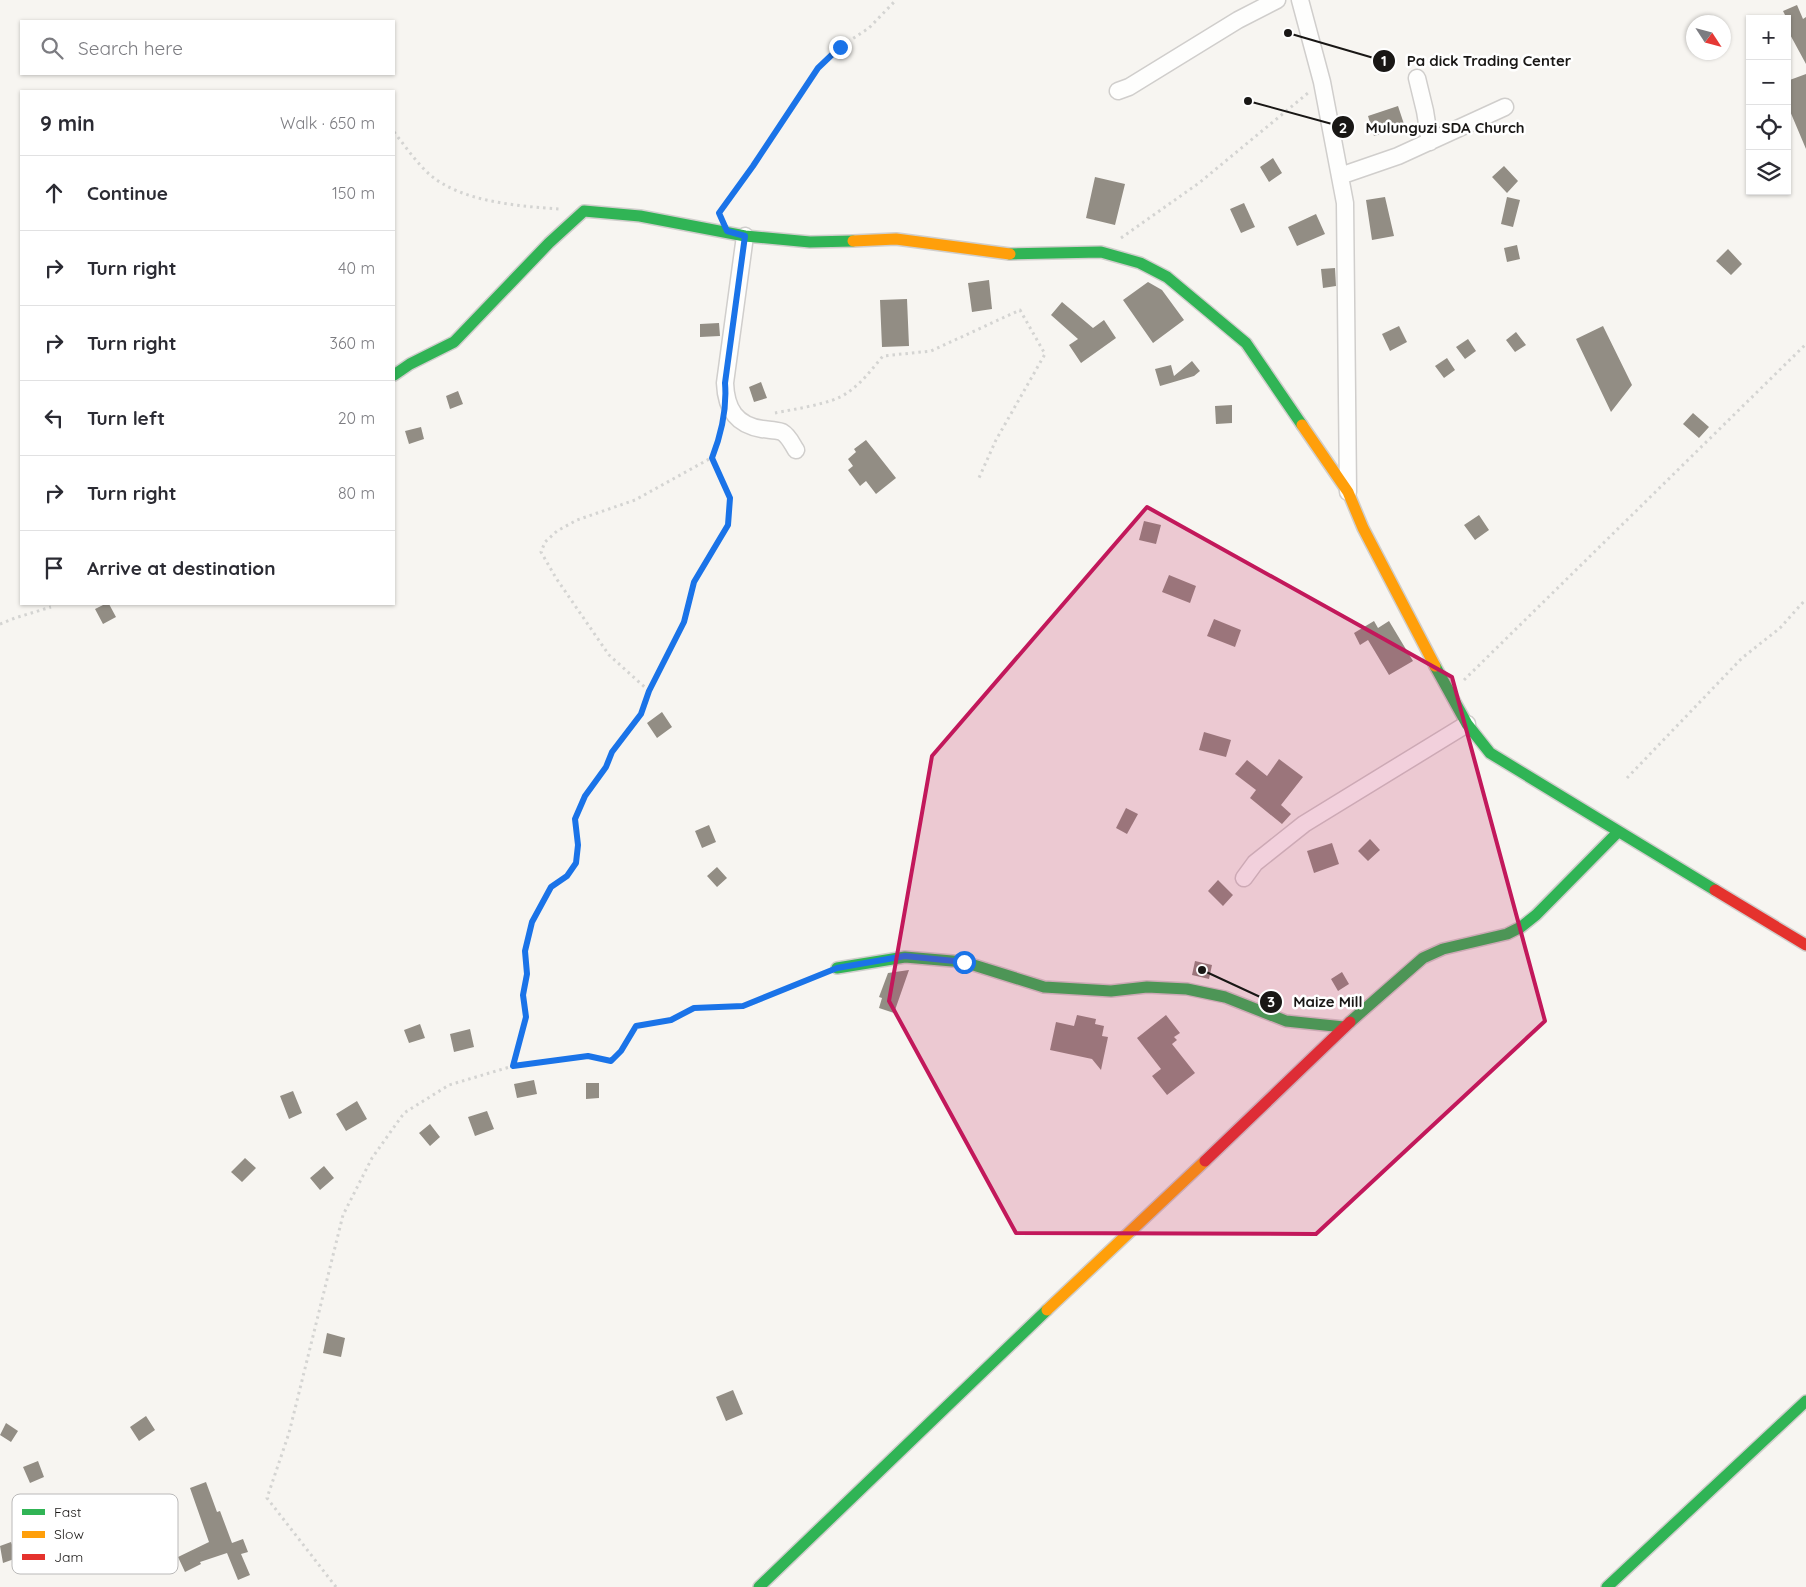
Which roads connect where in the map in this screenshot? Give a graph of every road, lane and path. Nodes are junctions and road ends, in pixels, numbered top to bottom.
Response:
1 (896, 0) edge
2 (1277, 0) edge
3 (1300, 0) edge
4 (1417, 78) dead end
5 (1322, 82) junction
6 (1118, 91) dead end
7 (1505, 107) dead end
8 (395, 133) edge
9 (1430, 142) junction
10 (1340, 176) junction
11 (584, 211) junction
12 (727, 231) junction
13 (745, 236) junction
14 (1101, 252) junction
15 (1806, 344) edge
16 (395, 374) edge
17 (726, 396) junction
18 (773, 413) dead end
19 (796, 450) dead end
20 (712, 458) junction
21 (978, 480) dead end
22 (1348, 492) junction
23 (1806, 599) edge
24 (51, 607) dead end
25 (0, 624) edge
26 (649, 691) junction
27 (1450, 694) junction
28 (1467, 724) junction
29 (1627, 778) dead end
30 (1618, 832) junction
31 (1244, 878) dead end
32 (1806, 946) edge
33 (837, 968) joint
34 (1344, 1027) junction
35 (513, 1066) junction
36 (1806, 1401) edge
37 (336, 1587) edge
38 (758, 1587) edge
39 (1607, 1587) edge

1 - 12 path
2 - 6 street
3 - 5 street
4 - 9 street
5 - 10 street
5 - 14 path
7 - 9 street
8 - 11 path
9 - 10 street
10 - 22 street
11 - 12 street
11 - 16 street
12 - 13 street
13 - 14 street
13 - 17 street
14 - 22 street
15 - 27 path
17 - 19 street
17 - 20 path
18 - 21 path
20 - 26 path
20 - 26 path
22 - 27 street
23 - 29 path
24 - 25 path
26 - 35 path
27 - 28 street
28 - 30 street
28 - 31 street
30 - 32 street
30 - 34 street
33 - 34 street
33 - 35 path
34 - 38 street
35 - 37 path
36 - 39 street

